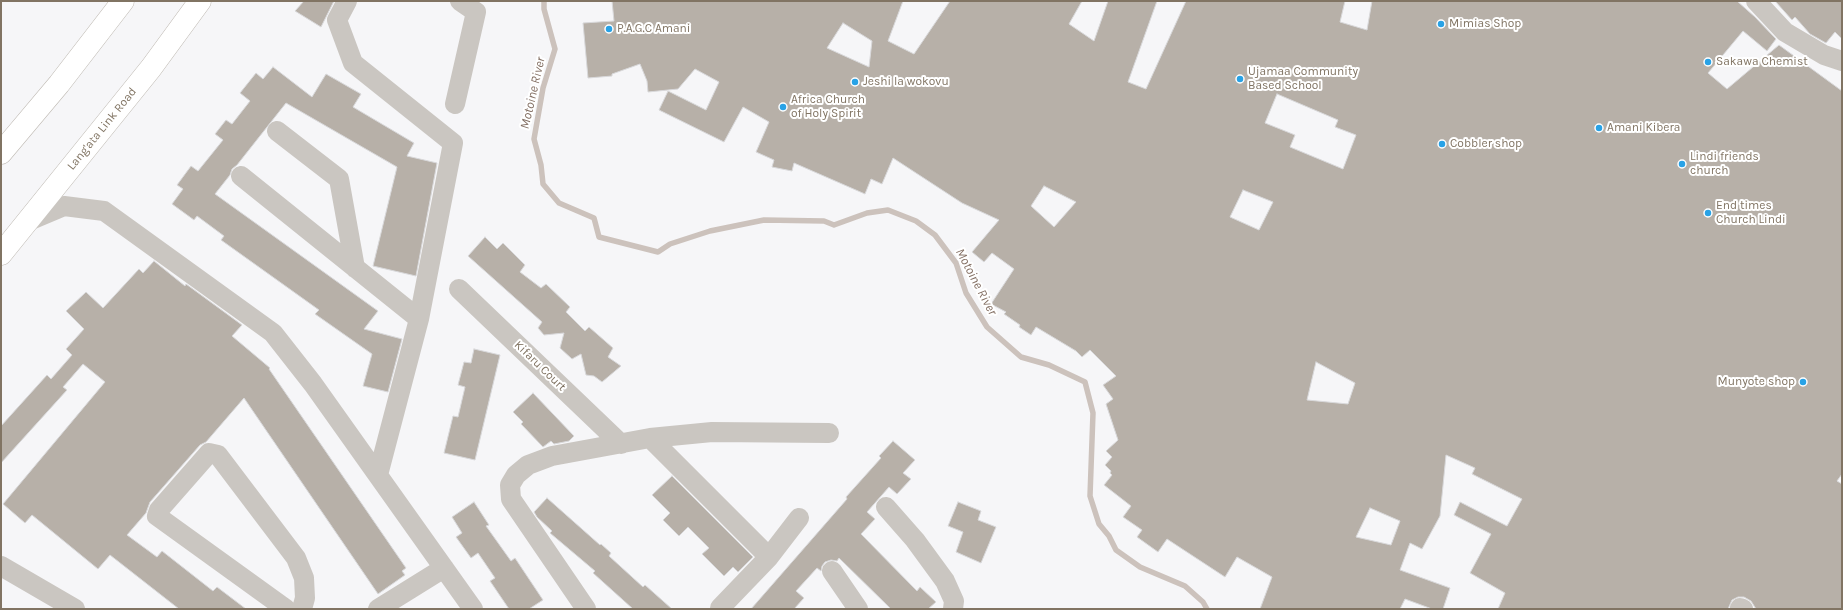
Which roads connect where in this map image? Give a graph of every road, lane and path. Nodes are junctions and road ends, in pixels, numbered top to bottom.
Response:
1 (123, 1) edge
2 (135, 1) edge
3 (187, 1) edge
4 (200, 1) edge
5 (347, 1) edge
6 (460, 1) edge
7 (1756, 1) edge
8 (478, 7) edge
9 (1842, 61) edge
10 (151, 68) junction
11 (59, 84) junction
12 (455, 104) dead end
13 (276, 130) dead end
14 (1, 153) edge
15 (240, 176) dead end
16 (26, 222) junction
17 (1, 254) edge
18 (355, 268) junction
19 (459, 289) dead end
20 (419, 319) junction
21 (829, 432) dead end
22 (650, 438) junction
23 (621, 444) junction
24 (378, 475) junction
25 (886, 507) dead end
26 (799, 518) dead end
27 (769, 557) junction
28 (1, 566) edge
29 (444, 568) junction
30 (832, 571) dead end
31 (720, 608) dead end
32 (75, 609) edge
33 (286, 609) edge
34 (302, 609) edge
35 (378, 609) edge
36 (473, 609) edge
37 (586, 609) edge
38 (858, 609) edge
39 (953, 609) edge

1 - 11 main road
2 - 11 main road
3 - 10 main road
4 - 10 main road, Lang'ata Link Road
5 - 20 street
6 - 8 street
7 - 9 street
8 - 12 street
10 - 16 main road, Lang'ata Link Road
11 - 14 main road
13 - 18 street
15 - 18 street
16 - 17 main road, Lang'ata Link Road
16 - 24 street
18 - 20 street
19 - 23 street, Kifaru Court
20 - 24 street
21 - 22 street
22 - 23 street
22 - 27 street
23 - 37 street
24 - 29 street
25 - 39 street
26 - 27 street
27 - 31 street
28 - 32 street
29 - 35 street
29 - 36 street
30 - 38 street
33 - 34 street

